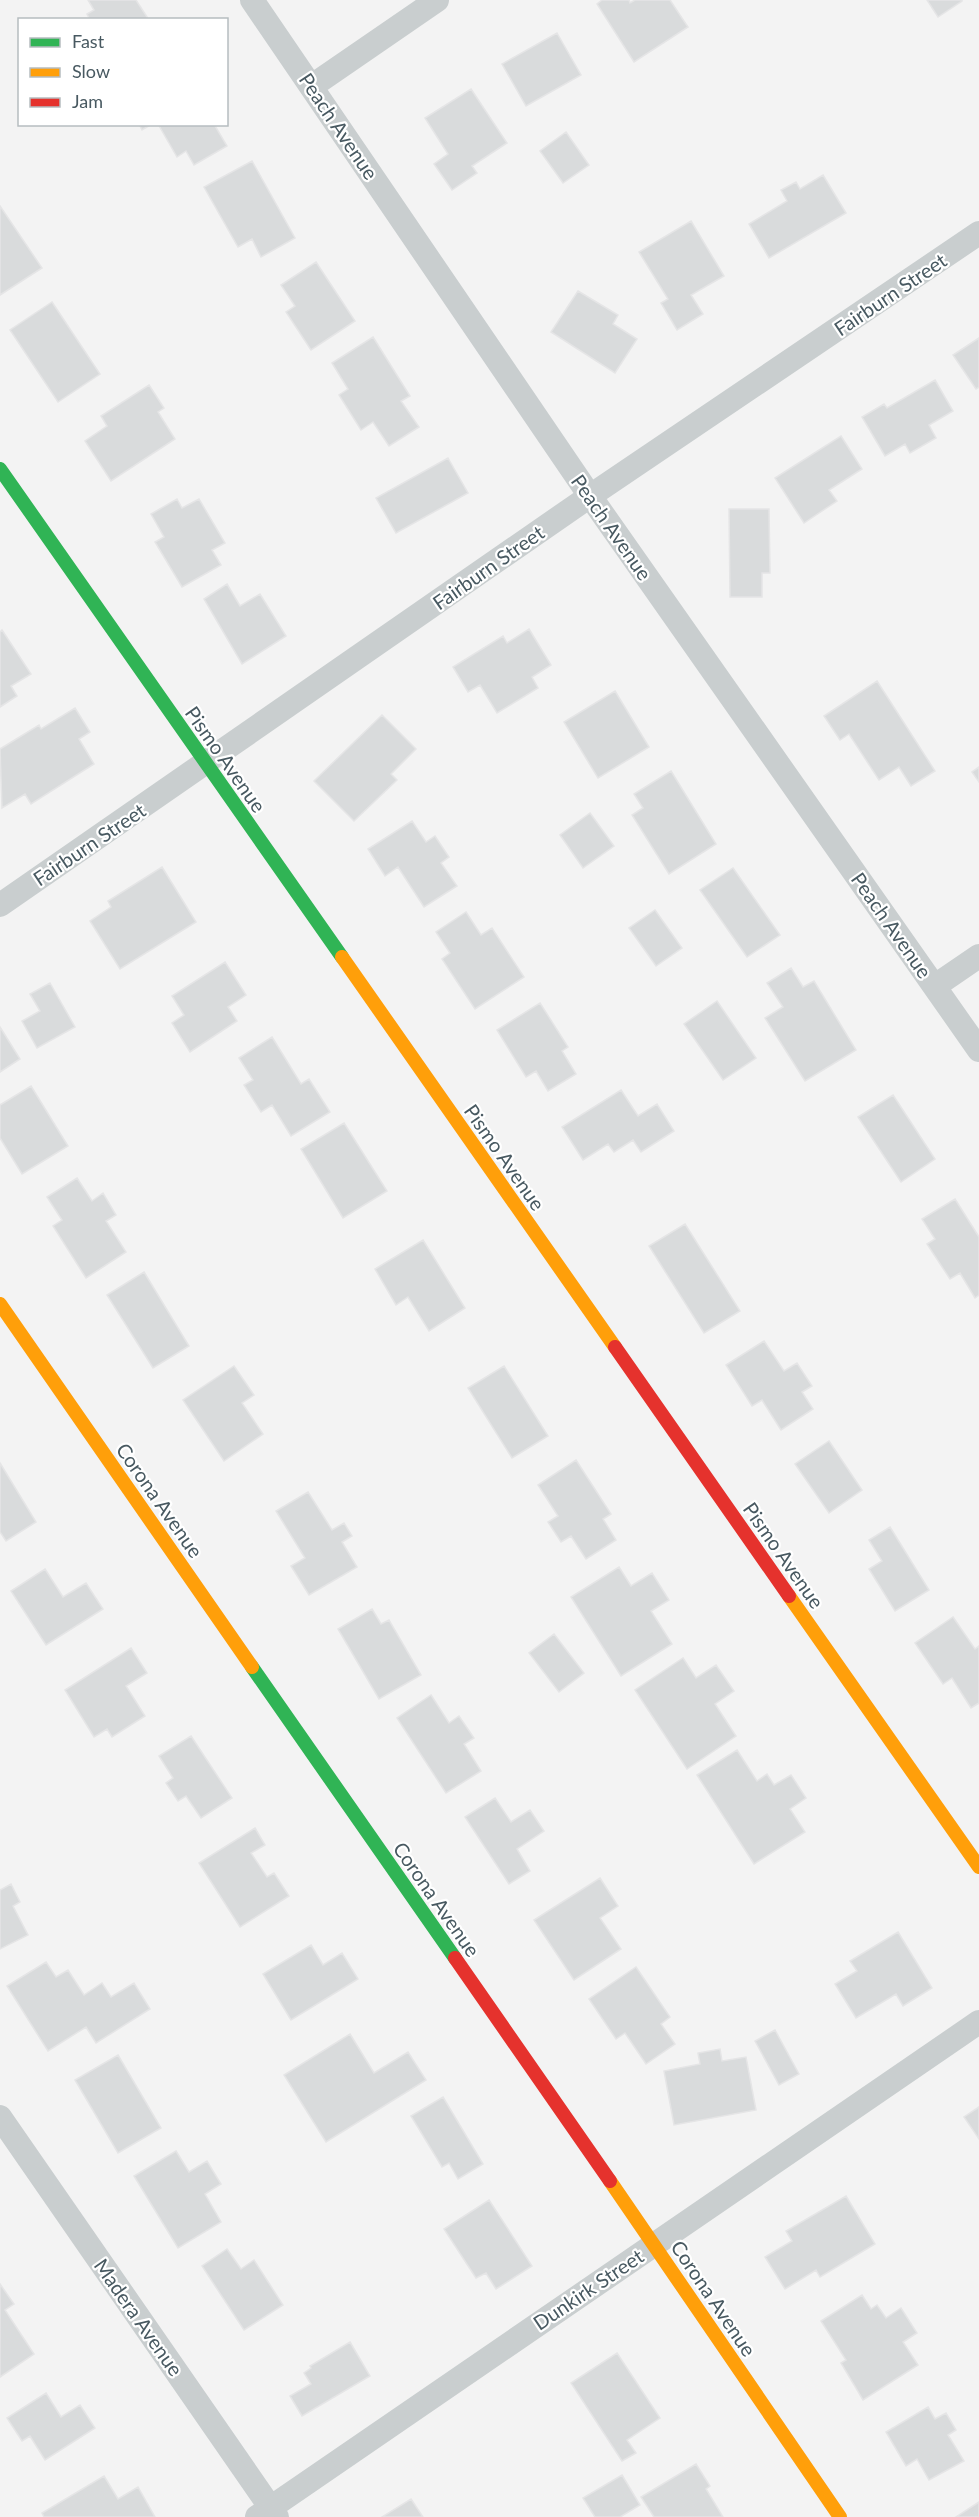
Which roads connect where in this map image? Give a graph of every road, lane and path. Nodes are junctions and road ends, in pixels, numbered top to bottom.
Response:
1 (252, 0) edge
2 (437, 0) edge
3 (312, 86) junction
4 (979, 233) edge
5 (0, 469) edge
6 (590, 496) junction
7 (205, 764) junction
8 (0, 905) edge
9 (979, 956) edge
10 (935, 986) junction
11 (979, 1050) edge
12 (0, 1304) edge
13 (979, 1867) edge
14 (979, 2022) edge
15 (0, 2117) edge
16 (654, 2245) junction
17 (268, 2514) edge
18 (840, 2517) edge

1 - 3 street, Peach Avenue
2 - 3 street
3 - 6 street, Peach Avenue
4 - 6 street, Fairburn Street
5 - 7 street, Pismo Avenue
6 - 7 street, Fairburn Street
6 - 10 street, Peach Avenue
7 - 8 street, Fairburn Street
7 - 13 street, Pismo Avenue
9 - 10 street
10 - 11 street, Peach Avenue
12 - 16 street, Corona Avenue
14 - 16 street, Dunkirk Street
15 - 17 street, Madera Avenue
16 - 17 street, Dunkirk Street
16 - 18 street, Corona Avenue

